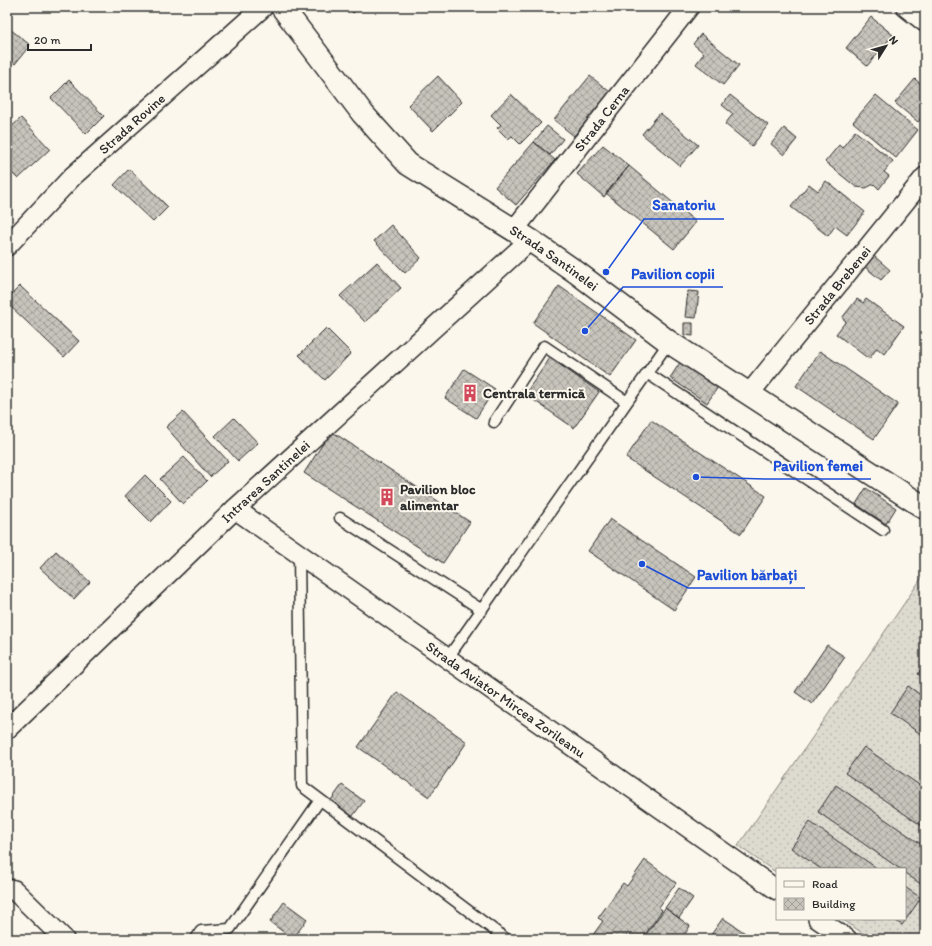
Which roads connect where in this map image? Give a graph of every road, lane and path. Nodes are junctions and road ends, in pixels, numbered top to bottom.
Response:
1 (263, 7) edge
2 (282, 7) edge
3 (689, 7) edge
4 (906, 7) edge
5 (925, 22) edge
6 (925, 177) edge
7 (522, 235) junction
8 (7, 246) edge
9 (669, 342) junction
10 (648, 373) junction
11 (749, 394) junction
12 (627, 402) junction
13 (494, 422) dead end
14 (925, 508) edge
15 (235, 509) junction
16 (340, 518) dead end
17 (883, 530) dead end
18 (299, 554) junction
19 (482, 610) junction
20 (447, 659) junction
21 (7, 729) edge
22 (320, 800) junction
23 (7, 889) edge
24 (776, 889) edge
25 (819, 920) edge
26 (64, 939) edge
27 (196, 939) edge
28 (506, 939) edge
29 (847, 939) edge

1 - 8 street, Strada Rovine
2 - 7 street, Strada Santinelei
3 - 7 street, Strada Cerna
4 - 5 street
6 - 11 street, Strada Brebenei
7 - 9 street, Strada Santinelei
7 - 15 street, Intrarea Santinelei
9 - 10 lane
9 - 11 street, Strada Santinelei
10 - 12 lane
10 - 17 lane
11 - 14 street, Strada Santinelei
12 - 13 lane
12 - 19 lane
15 - 18 street, Strada Aviator Mircea Zorileanu
15 - 21 street, Intrarea Santinelei
16 - 19 lane
18 - 20 street, Strada Aviator Mircea Zorileanu
18 - 22 lane
19 - 20 lane
20 - 24 street, Strada Aviator Mircea Zorileanu
22 - 27 lane
22 - 28 lane
23 - 26 street
25 - 29 street

